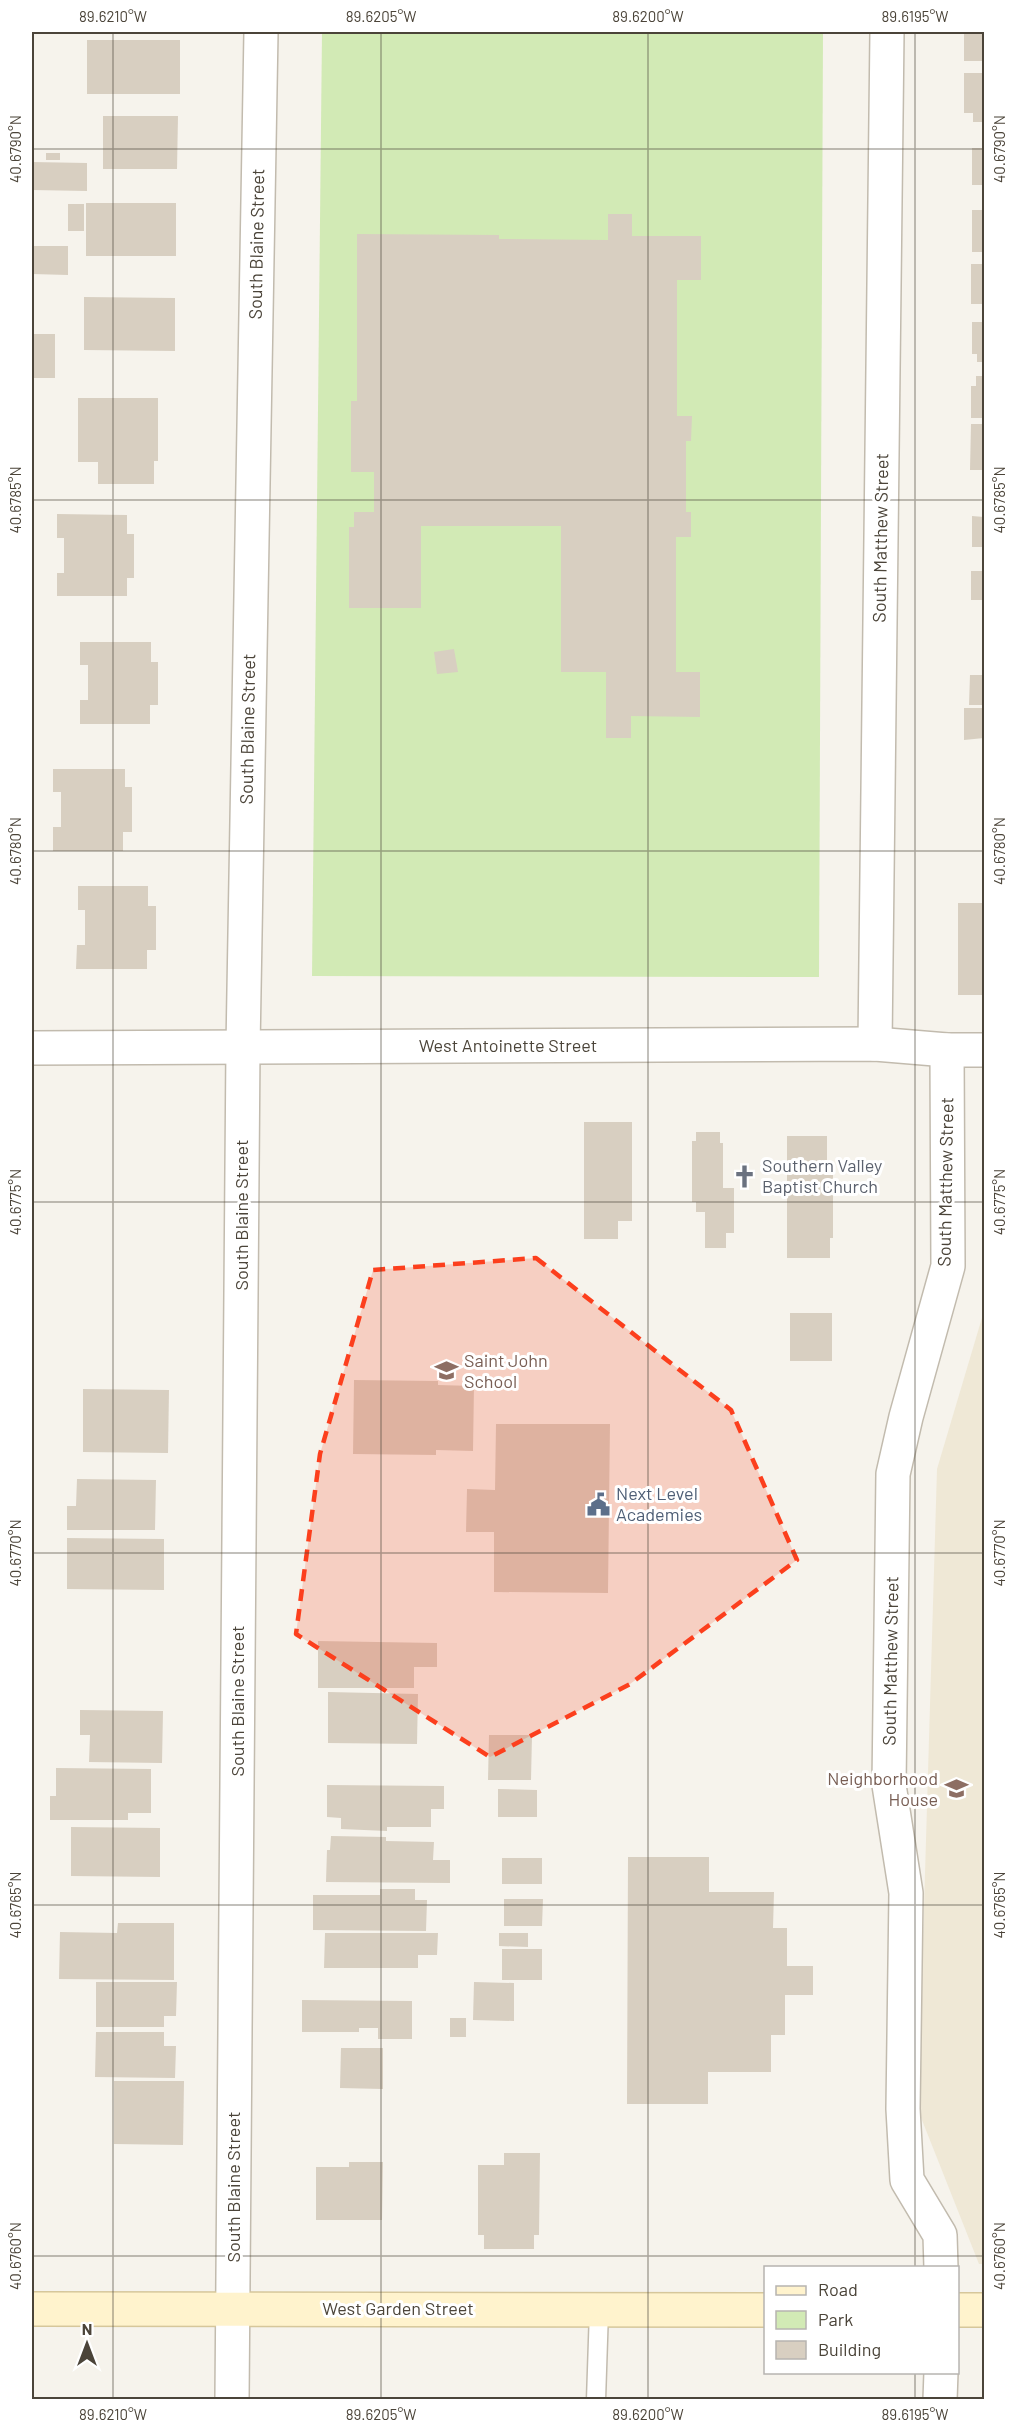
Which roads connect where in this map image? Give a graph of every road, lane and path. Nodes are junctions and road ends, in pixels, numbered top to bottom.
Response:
1 (261, 32) edge
2 (887, 32) edge
3 (874, 1044) junction
4 (243, 1047) junction
5 (32, 1048) edge
6 (947, 1050) junction
7 (984, 1050) edge
8 (941, 2266) edge
9 (232, 2308) junction
10 (32, 2309) edge
11 (599, 2310) junction
12 (764, 2310) edge
13 (959, 2310) edge
14 (984, 2310) edge
15 (941, 2374) edge
16 (232, 2400) edge
17 (596, 2400) edge
18 (940, 2400) edge

1 - 4 street, South Blaine Street
2 - 3 street, South Matthew Street
3 - 4 street, West Antoinette Street
3 - 6 street, West Antoinette Street
4 - 5 street, West Antoinette Street
4 - 9 street, South Blaine Street
6 - 7 street, West Antoinette Street
6 - 8 street, South Matthew Street
9 - 10 main road, West Garden Street
9 - 11 main road, West Garden Street
9 - 16 street, South Blaine Street
11 - 12 main road, West Garden Street
11 - 17 lane
13 - 14 main road
15 - 18 street

